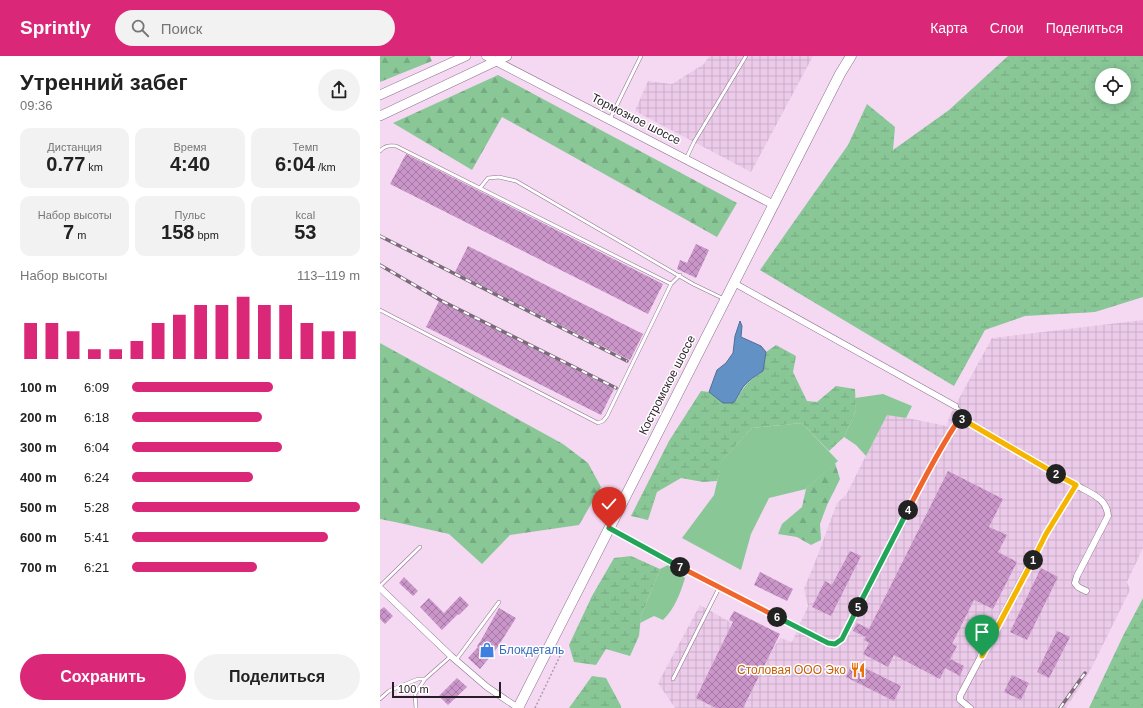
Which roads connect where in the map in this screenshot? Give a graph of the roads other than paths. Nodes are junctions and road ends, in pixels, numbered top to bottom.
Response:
1 (466, 56) edge
2 (486, 56) edge
3 (507, 56) edge
4 (641, 56) edge
5 (746, 56) edge
6 (847, 56) edge
7 (851, 56) edge
8 (496, 61) junction
9 (840, 74) junction
10 (380, 95) edge
11 (380, 116) edge
12 (610, 120) junction
13 (380, 151) edge
14 (686, 159) junction
15 (480, 188) junction
16 (774, 205) junction
17 (680, 275) junction
18 (734, 283) junction
19 (671, 284) junction
20 (726, 300) junction
21 (380, 310) edge
22 (955, 406) joint
23 (960, 418) junction
24 (1076, 485) junction
25 (609, 528) junction
26 (420, 547) dead end
27 (380, 587) edge
28 (719, 588) junction
29 (1086, 591) dead end
30 (499, 602) dead end
31 (454, 658) junction
32 (426, 679) junction
33 (674, 679) dead end
34 (380, 699) edge
35 (416, 708) edge
36 (518, 708) edge
37 (970, 708) edge

1 - 10 main road
2 - 8 street, Тормозное шоссе
3 - 8 main road
4 - 12 lane
5 - 14 lane
6 - 9 highway
7 - 9 highway
8 - 11 main road
8 - 12 street, Тормозное шоссе
9 - 16 highway, Костромское шоссе
12 - 14 street, Тормозное шоссе
13 - 15 lane
14 - 16 street, Тормозное шоссе
15 - 17 lane
15 - 19 lane
16 - 18 highway, Костромское шоссе
17 - 19 lane
17 - 20 lane
18 - 20 highway, Костромское шоссе
18 - 22 street
19 - 21 lane
20 - 25 highway, Костромское шоссе
22 - 23 lane
23 - 24 street
23 - 28 lane
24 - 29 street
24 - 37 street
25 - 28 lane
25 - 36 highway, Костромское шоссе
26 - 27 lane
27 - 31 street
28 - 33 lane
30 - 31 lane
31 - 32 lane
31 - 36 street
32 - 34 lane
32 - 35 lane

